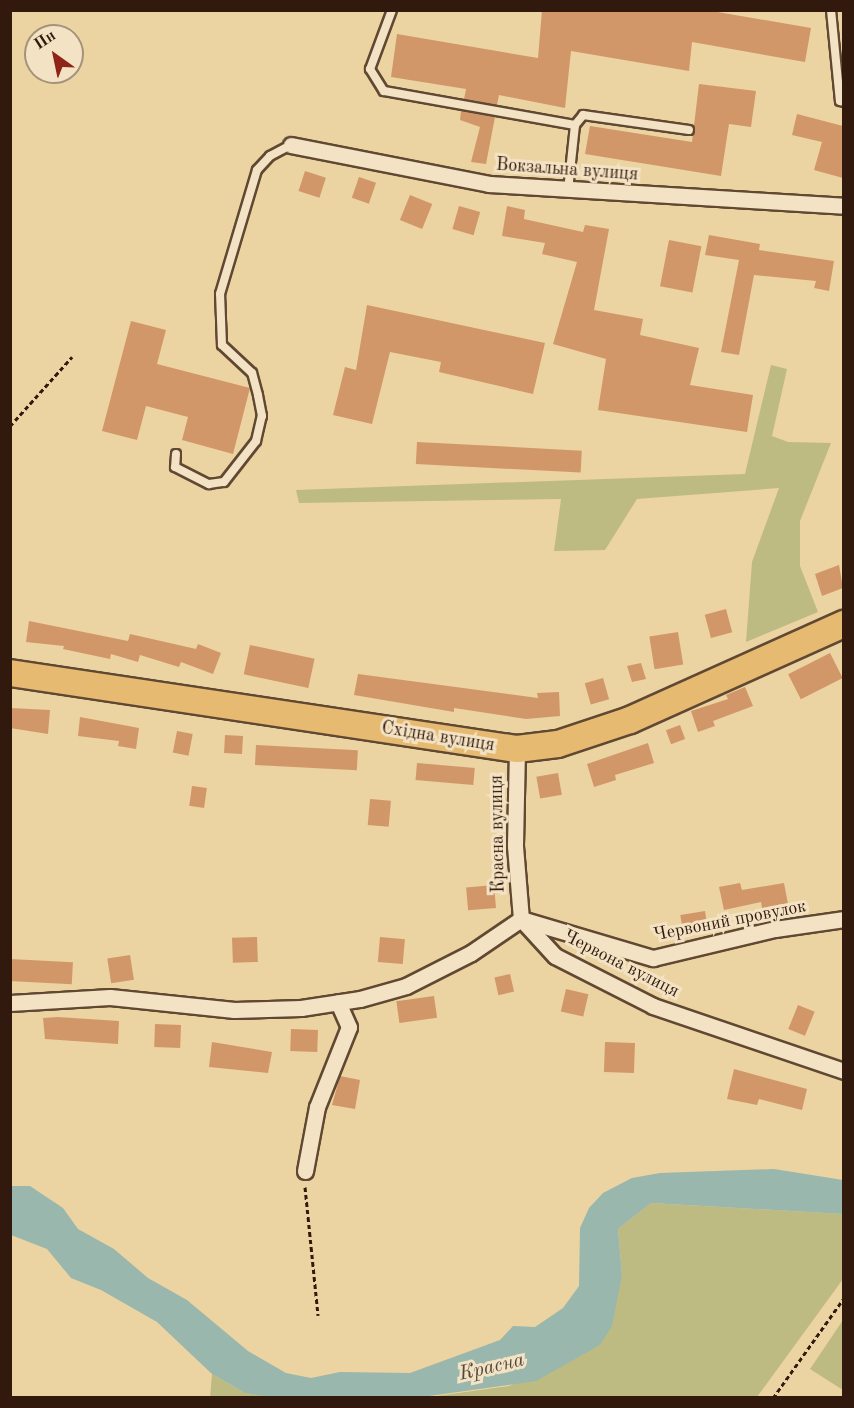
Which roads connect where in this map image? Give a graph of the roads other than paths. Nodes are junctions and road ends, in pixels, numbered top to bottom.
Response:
1 (392, 10) edge
2 (831, 10) edge
3 (843, 102) edge
4 (574, 124) junction
5 (689, 130) dead end
6 (291, 145) joint
7 (568, 190) junction
8 (843, 206) edge
9 (176, 454) dead end
10 (843, 624) edge
11 (10, 673) edge
12 (517, 749) junction
13 (521, 919) junction
14 (843, 920) edge
15 (338, 1002) junction
16 (10, 1003) edge
17 (843, 1071) edge
18 (305, 1171) road end

1 - 4 lane
2 - 3 lane
4 - 5 lane
4 - 7 lane
6 - 7 street, Вокзальна вулиця
6 - 9 lane
7 - 8 street, Вокзальна вулиця
10 - 12 main road, Східна вулиця
11 - 12 main road, Східна вулиця
12 - 13 street, Красна вулиця
13 - 14 street, Червоний провулок
13 - 15 street
13 - 17 street, Червона вулиця
15 - 16 street
15 - 18 street

